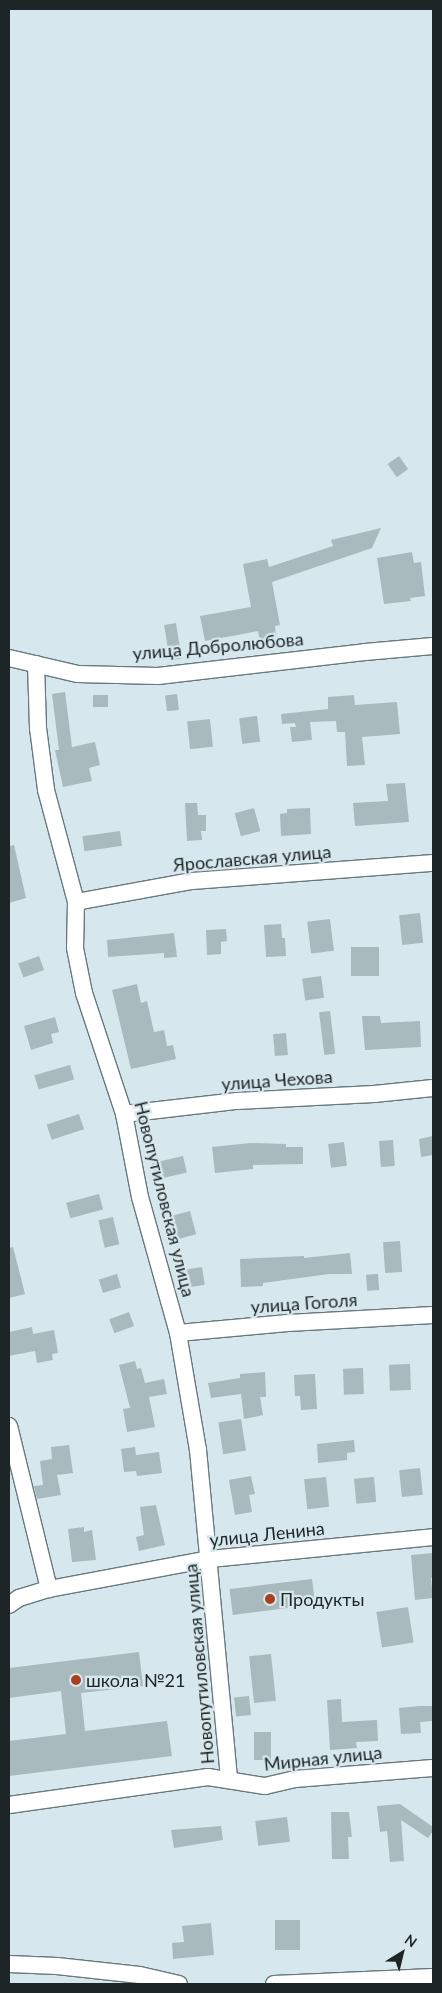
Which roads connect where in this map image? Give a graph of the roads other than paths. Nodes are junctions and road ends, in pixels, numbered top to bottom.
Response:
1 (433, 646) edge
2 (9, 658) edge
3 (36, 664) junction
4 (433, 863) edge
5 (76, 902) junction
6 (433, 1088) edge
7 (124, 1114) junction
8 (433, 1315) edge
9 (178, 1333) junction
10 (9, 1426) edge
11 (433, 1537) edge
12 (210, 1560) junction
13 (49, 1589) junction
14 (12, 1597) edge
15 (433, 1768) edge
16 (229, 1780) junction
17 (9, 1804) edge
18 (9, 1964) edge
19 (433, 1977) edge
20 (179, 1984) edge
21 (274, 1984) edge

1 - 3 street, улица Добролюбова
2 - 3 street, улица Добролюбова
3 - 5 street, Новопутиловская улица
4 - 5 street, Ярославская улица
5 - 7 street, Новопутиловская улица
6 - 7 street, улица Чехова
7 - 9 street, Новопутиловская улица
8 - 9 street, улица Гоголя
9 - 12 street, Новопутиловская улица
10 - 13 street
11 - 12 street, улица Ленина
12 - 13 street, улица Ленина
12 - 16 street, Новопутиловская улица
13 - 14 street, улица Ленина
15 - 16 street, Мирная улица
16 - 17 street, Мирная улица
18 - 20 street
19 - 21 street

